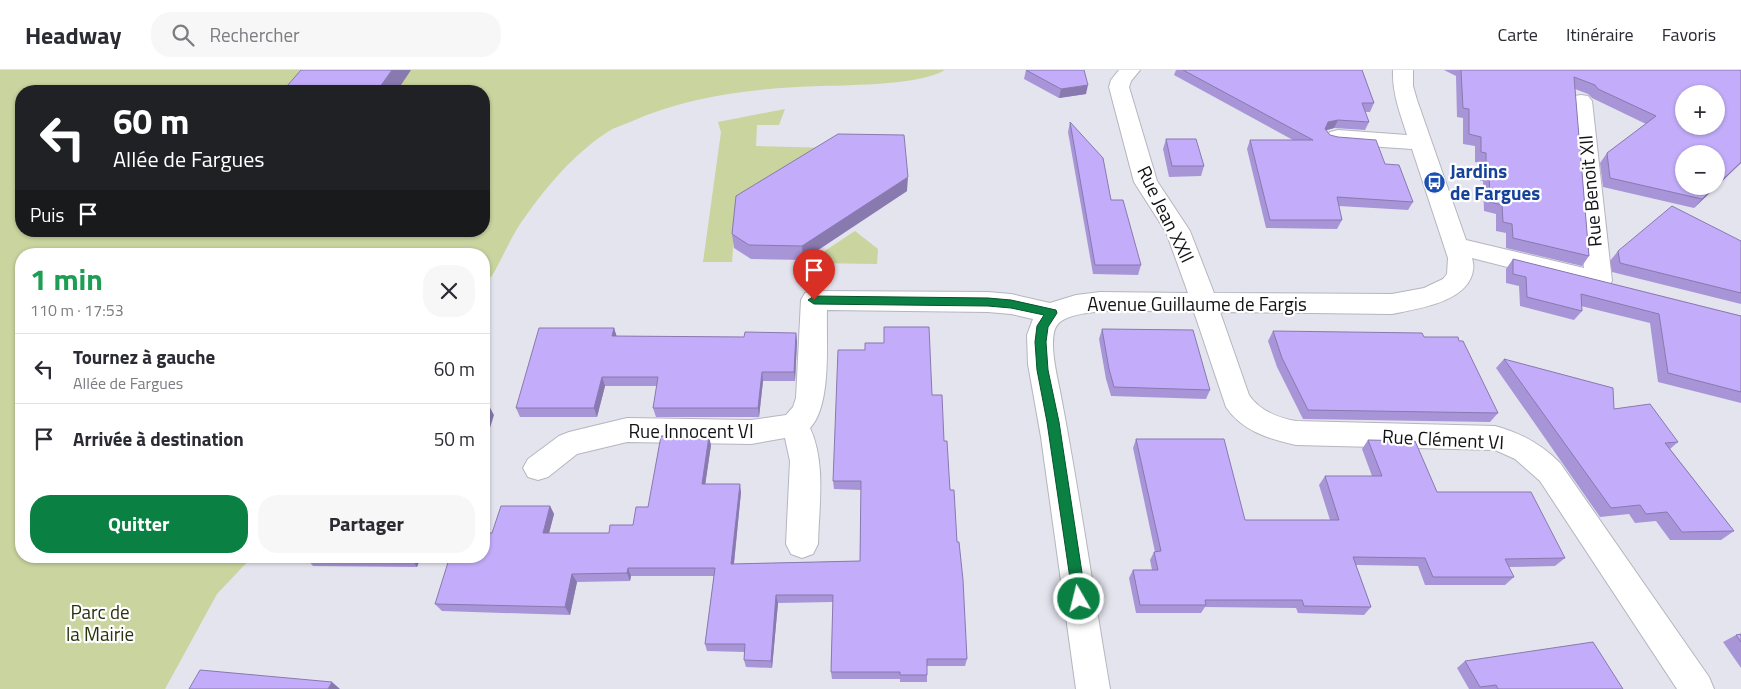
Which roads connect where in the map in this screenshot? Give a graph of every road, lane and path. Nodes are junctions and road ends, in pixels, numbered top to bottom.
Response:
1 (1130, 70) edge
2 (1403, 70) edge
3 (1581, 101) dead end
4 (1334, 137) edge
5 (1420, 143) junction
6 (1457, 247) junction
7 (1203, 302) junction
8 (1052, 313) junction
9 (794, 425) junction
10 (538, 468) dead end
11 (802, 544) dead end
12 (1093, 689) edge
13 (1697, 689) edge

1 - 7 street, Rue Jean XXII
2 - 5 street, Avenue Guillaume de Fargis
3 - 6 street, Rue Benoit XII
4 - 5 street
5 - 6 street, Avenue Guillaume de Fargis
6 - 7 street, Avenue Guillaume de Fargis
7 - 8 street, Avenue Guillaume de Fargis
7 - 13 street, Rue Clément VI
8 - 9 street
8 - 12 street
9 - 10 street, Rue Innocent VI
9 - 11 street

